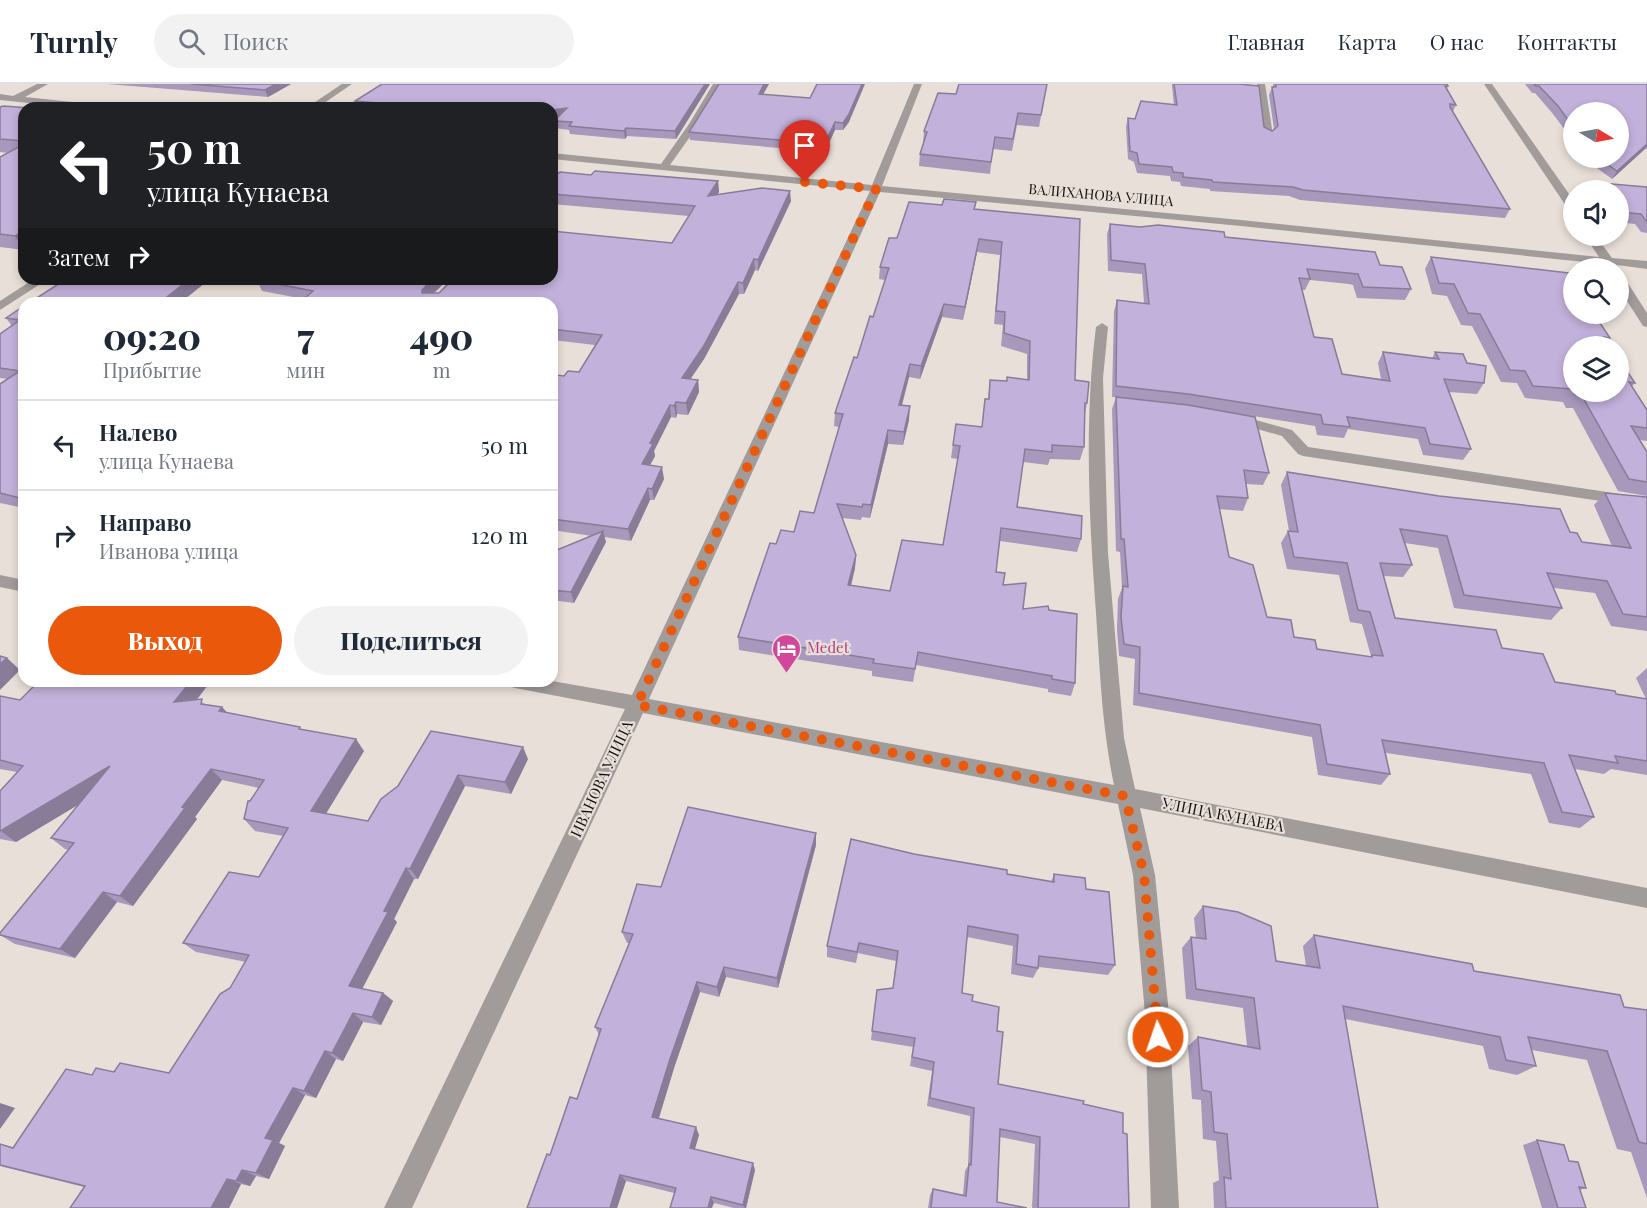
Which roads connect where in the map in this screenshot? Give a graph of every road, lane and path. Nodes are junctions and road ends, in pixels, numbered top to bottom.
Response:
1 (44, 84) edge
2 (348, 84) edge
3 (717, 84) edge
4 (918, 84) edge
5 (1261, 84) edge
6 (1488, 84) edge
7 (0, 97) edge
8 (15, 99) junction
9 (44, 102) edge
10 (320, 102) edge
11 (0, 106) edge
12 (1268, 135) edge
13 (558, 158) edge
14 (664, 167) junction
15 (876, 189) junction
16 (1563, 194) edge
17 (1563, 260) edge
18 (1629, 266) edge
19 (1647, 266) edge
20 (33, 285) edge
21 (1629, 294) edge
22 (0, 306) edge
23 (1647, 323) edge
24 (1102, 327) dead end
25 (1097, 401) junction
26 (1115, 403) edge
27 (1224, 417) edge
28 (1647, 503) edge
29 (0, 581) edge
30 (18, 584) edge
31 (546, 687) edge
32 (637, 705) junction
33 (1125, 796) junction
34 (1647, 898) edge
35 (398, 1208) edge
36 (1166, 1208) edge

1 - 8 street
2 - 10 street
3 - 14 street
4 - 15 street, ИВАНОВА УЛИЦА
5 - 12 street
6 - 16 street
7 - 8 street
8 - 9 street
8 - 11 street
13 - 14 street, ВАЛИХАНОВА УЛИЦА
14 - 15 street, ВАЛИХАНОВА УЛИЦА
15 - 17 street, ВАЛИХАНОВА УЛИЦА
15 - 32 street, ИВАНОВА УЛИЦА
18 - 19 street, ВАЛИХАНОВА УЛИЦА
20 - 22 street
21 - 23 street
24 - 25 street
25 - 26 street
25 - 33 street
27 - 28 street
29 - 30 street
31 - 32 street, УЛИЦА КУНАЕВА
32 - 33 street, УЛИЦА КУНАЕВА
32 - 35 street, ИВАНОВА УЛИЦА
33 - 34 street, УЛИЦА КУНАЕВА
33 - 36 street

